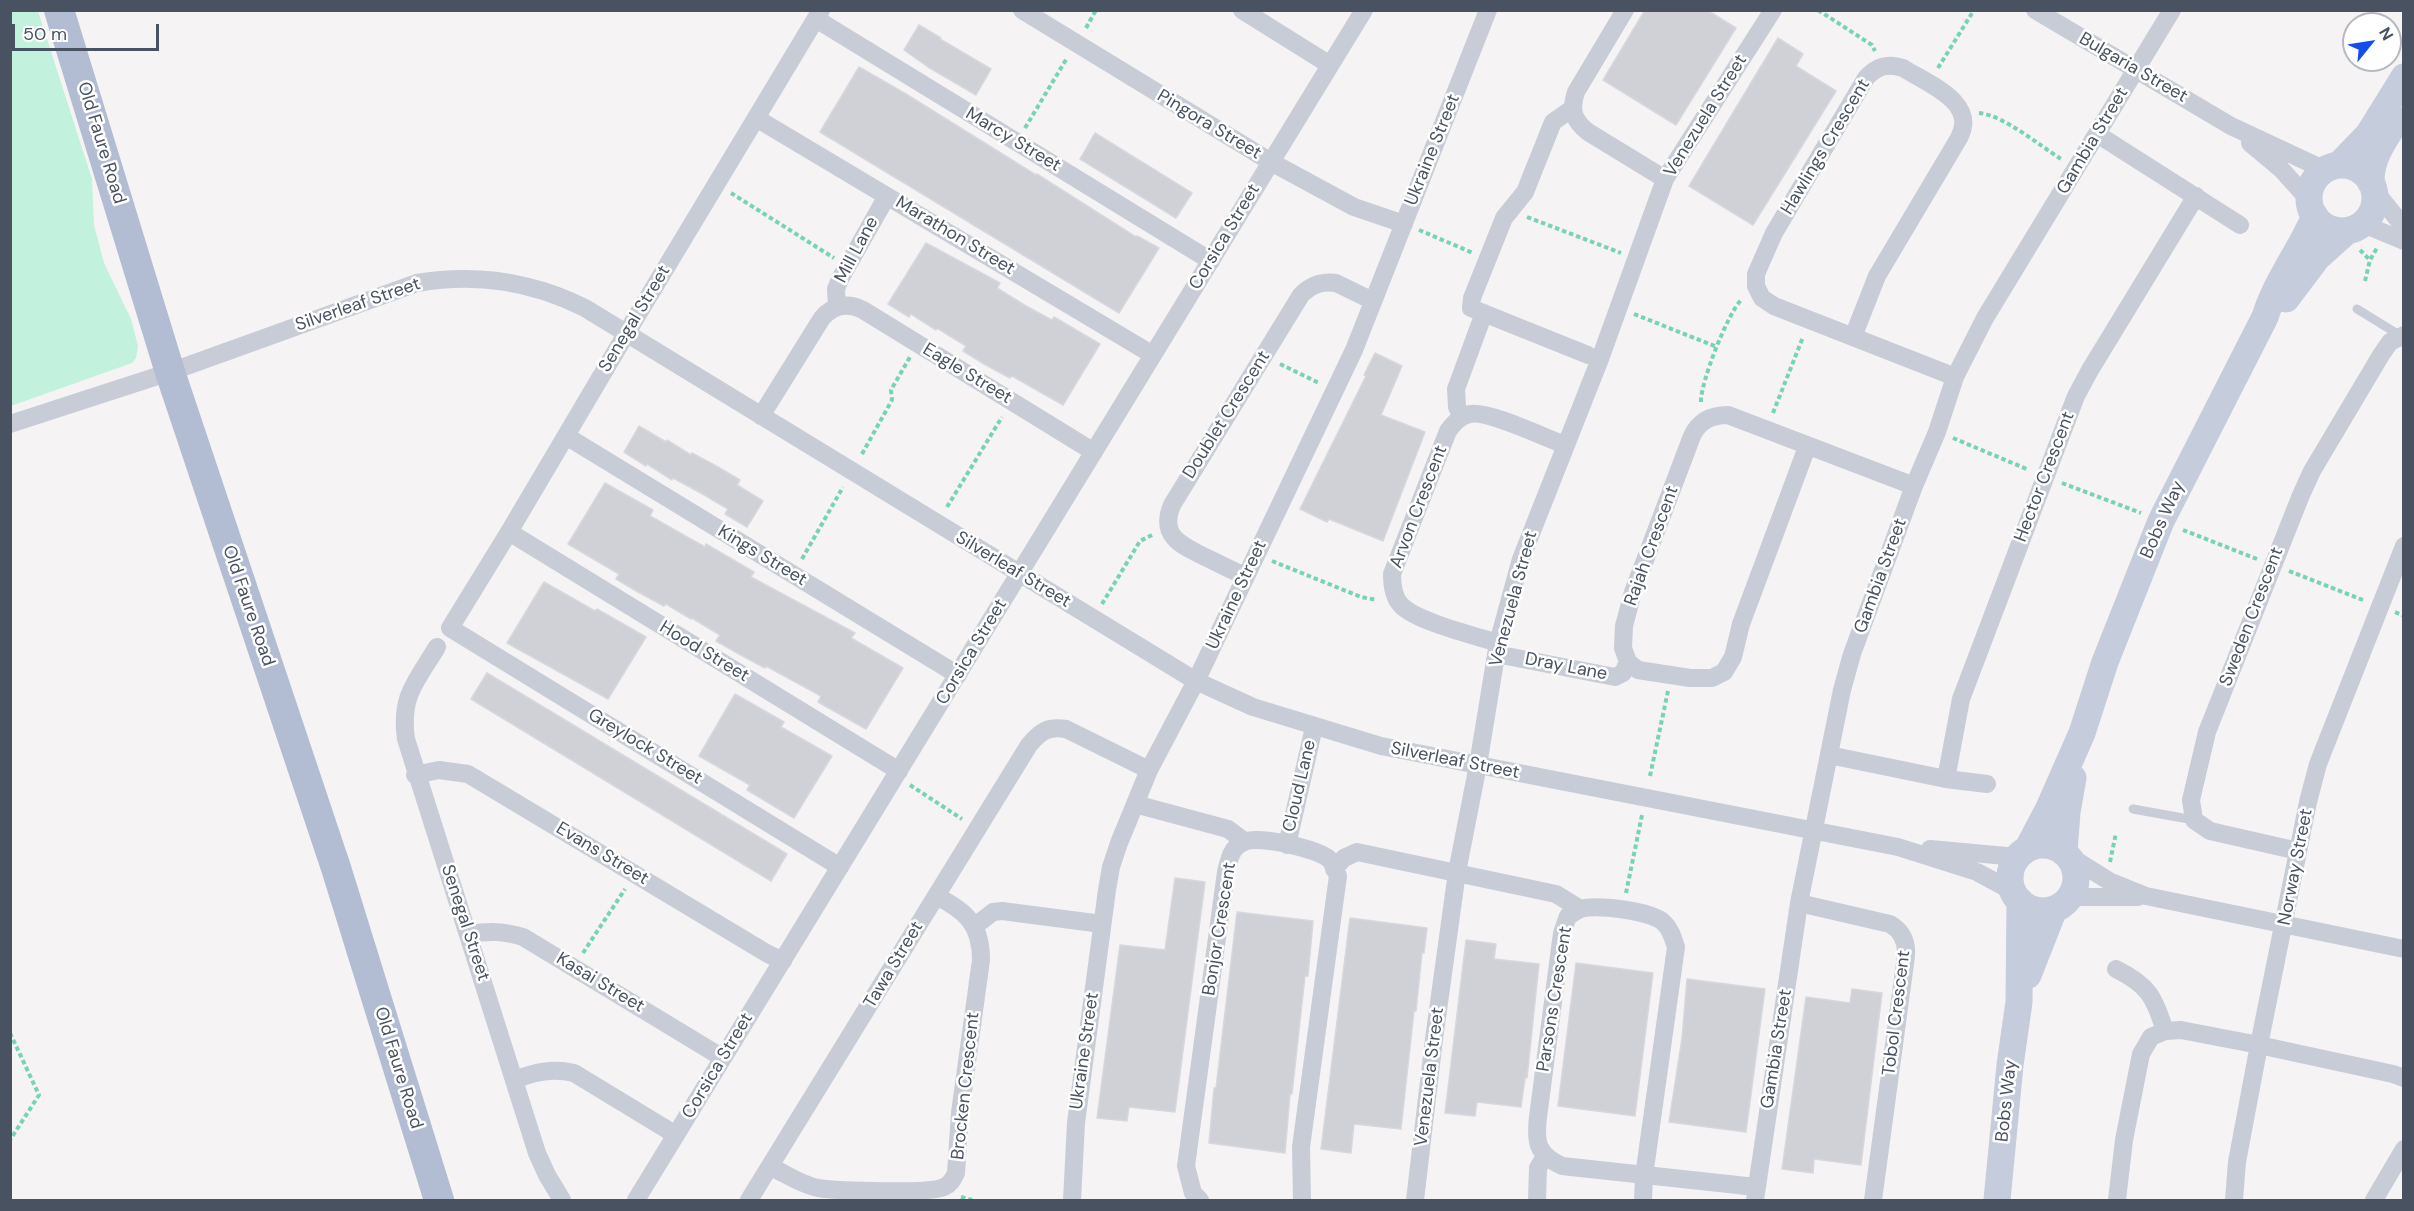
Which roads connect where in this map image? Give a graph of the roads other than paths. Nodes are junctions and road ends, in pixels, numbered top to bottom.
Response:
1 (59, 10) edge
2 (1022, 10) edge
3 (1242, 10) edge
4 (1364, 10) edge
5 (1488, 10) edge
6 (1625, 10) edge
7 (1773, 10) edge
8 (2035, 10) edge
9 (2172, 10) edge
10 (818, 15) edge
11 (1330, 65) junction
12 (2136, 70) junction
13 (2403, 77) edge
14 (1572, 108) junction
15 (2403, 109) edge
16 (756, 118) junction
17 (2231, 126) junction
18 (2097, 134) junction
19 (1271, 162) junction
20 (2332, 168) junction
21 (1665, 179) junction
22 (2373, 187) junction
23 (887, 196) junction
24 (2196, 196) junction
25 (2312, 208) junction
26 (2240, 225) dead end
27 (1408, 226) junction
28 (2403, 227) edge
29 (2363, 232) junction
30 (2403, 241) edge
31 (1211, 261) junction
32 (1373, 301) junction
33 (837, 306) junction
34 (2357, 309) dead end
35 (1484, 313) junction
36 (2265, 317) junction
37 (626, 333) junction
38 (2402, 335) edge
39 (1853, 337) junction
40 (1153, 355) junction
41 (1588, 355) dead end
42 (170, 372) junction
43 (1955, 377) junction
44 (761, 416) junction
45 (1462, 417) junction
46 (10, 424) edge
47 (566, 436) junction
48 (1565, 445) junction
49 (1807, 447) junction
50 (1094, 452) junction
51 (1914, 486) junction
52 (509, 532) junction
53 (2403, 546) edge
54 (1019, 574) junction
55 (1245, 576) junction
56 (450, 628) joint
57 (436, 647) dead end
58 (1497, 648) junction
59 (1629, 662) junction
60 (958, 675) junction
61 (1196, 681) junction
62 (1314, 727) junction
63 (2082, 733) junction
64 (1829, 755) junction
65 (1478, 765) junction
66 (1149, 770) junction
67 (415, 775) junction
68 (902, 776) junction
69 (1946, 779) junction
70 (1987, 784) dead end
71 (1135, 804) junction
72 (2133, 809) dead end
73 (2194, 820) junction
74 (1815, 830) junction
75 (1245, 842) junction
76 (1287, 845) junction
77 (1898, 847) junction
78 (2298, 851) junction
79 (2022, 853) junction
80 (2066, 854) junction
81 (840, 867) junction
82 (1334, 869) junction
83 (1456, 873) junction
84 (936, 896) junction
85 (2146, 896) junction
86 (2017, 897) junction
87 (1799, 903) junction
88 (2062, 903) junction
89 (1580, 909) junction
90 (1102, 924) junction
91 (2285, 925) junction
92 (975, 926) junction
93 (469, 934) junction
94 (2403, 950) edge
95 (783, 961) junction
96 (2116, 969) dead end
97 (2019, 1002) junction
98 (2165, 1031) junction
99 (2259, 1045) junction
100 (723, 1058) junction
101 (2403, 1078) edge
102 (514, 1080) junction
103 (676, 1135) junction
104 (2403, 1149) edge
105 (1545, 1156) junction
106 (771, 1167) junction
107 (1644, 1176) junction
108 (1755, 1194) edge
109 (439, 1200) edge
110 (562, 1200) edge
111 (636, 1200) edge
112 (749, 1200) edge
113 (1072, 1200) edge
114 (1200, 1200) edge
115 (1302, 1200) edge
116 (1415, 1200) edge
117 (1537, 1200) edge
118 (1643, 1200) edge
119 (1873, 1200) edge
120 (1997, 1200) edge
121 (2117, 1200) edge
122 (2234, 1200) edge
123 (2374, 1200) edge

1 - 42 main road, Old Faure Road
2 - 19 street, Pingora Street
3 - 11 street
4 - 11 street, Corsica Street
5 - 27 street, Ukraine Street
6 - 14 street
7 - 21 street, Venezuela Street
8 - 12 street, Bulgaria Street
9 - 12 street, Gambia Street
10 - 16 street, Senegal Street
10 - 31 street, Marcy Street
11 - 19 street, Corsica Street
12 - 17 street, Bulgaria Street
12 - 18 street, Gambia Street
13 - 20 street
14 - 21 street
14 - 35 street
15 - 22 street
16 - 23 street, Marathon Street
16 - 37 street, Senegal Street
17 - 20 street, Bulgaria Street
17 - 25 street, Bulgaria Street
18 - 24 street
18 - 43 street, Gambia Street
19 - 27 street, Pingora Street
19 - 31 street, Corsica Street
20 - 22 street
20 - 25 street
21 - 48 street, Venezuela Street
22 - 28 street
22 - 29 street
23 - 33 street, Mill Lane
23 - 40 street, Marathon Street
24 - 26 street
24 - 69 street, Hector Crescent
25 - 29 street
25 - 36 street, Bobs Way
27 - 32 street, Ukraine Street
29 - 30 street
29 - 36 street, Bobs Way
31 - 40 street, Corsica Street
32 - 55 street, Ukraine Street
32 - 55 street, Doublet Crescent
33 - 44 street
33 - 50 street, Eagle Street
34 - 38 lane
35 - 41 street
35 - 45 street
36 - 63 street, Bobs Way
37 - 42 street, Silverleaf Street
37 - 44 street, Silverleaf Street
37 - 47 street, Senegal Street
38 - 73 street, Sweden Crescent
39 - 39 street, Hawlings Crescent
39 - 43 street, Hawlings Crescent
40 - 50 street, Corsica Street
42 - 46 street, Silverleaf Street
42 - 109 main road, Old Faure Road
43 - 51 street, Gambia Street
44 - 54 street, Silverleaf Street
45 - 48 street
45 - 58 street, Arvon Crescent
47 - 52 street, Senegal Street
47 - 60 street, Kings Street
48 - 58 street, Venezuela Street
49 - 51 street, Rajah Crescent
49 - 59 street
49 - 59 street, Rajah Crescent
50 - 54 street, Corsica Street
51 - 64 street, Gambia Street
52 - 56 street, Senegal Street
52 - 68 street, Hood Street
53 - 78 street, Norway Street
54 - 60 street, Corsica Street
54 - 61 street, Silverleaf Street
55 - 61 street, Ukraine Street
56 - 81 street, Greylock Street
57 - 67 street, Senegal Street
58 - 59 street, Dray Lane
58 - 65 street, Venezuela Street
60 - 68 street, Corsica Street
61 - 62 street, Silverleaf Street
61 - 66 street, Ukraine Street
62 - 65 street, Silverleaf Street
62 - 76 street, Cloud Lane
63 - 79 street, Bobs Way
63 - 80 street, Bobs Way
64 - 69 street
64 - 74 street, Gambia Street
65 - 74 street, Silverleaf Street
65 - 83 street, Venezuela Street
66 - 71 street, Ukraine Street
66 - 84 street, Tawa Street
67 - 93 street, Senegal Street
67 - 95 street, Evans Street
68 - 81 street, Corsica Street
69 - 70 street
71 - 75 street
71 - 90 street, Ukraine Street
72 - 73 lane
73 - 78 street
74 - 77 street, Silverleaf Street
74 - 87 street, Gambia Street
75 - 76 street, Bonjor Crescent
75 - 114 street, Bonjor Crescent
76 - 82 street, Bonjor Crescent
77 - 79 street, Silverleaf Street
77 - 86 street, Silverleaf Street
78 - 91 street, Norway Street
79 - 80 street
79 - 86 street
80 - 85 street
80 - 88 street
81 - 95 street, Corsica Street
82 - 83 street
82 - 115 street
83 - 89 street
83 - 116 street, Venezuela Street
84 - 92 street
84 - 106 street, Tawa Street
85 - 88 street
85 - 91 street
86 - 88 street
86 - 97 street, Bobs Way
87 - 108 street, Gambia Street
87 - 119 street, Tobol Crescent
88 - 97 street, Bobs Way
89 - 105 street, Parsons Crescent
89 - 107 street, Parsons Crescent
90 - 92 street
90 - 113 street, Ukraine Street
91 - 94 street
91 - 99 street, Norway Street
92 - 106 street, Brocken Crescent
93 - 100 street, Kasai Street
93 - 102 street, Senegal Street
95 - 100 street, Corsica Street
96 - 98 street
97 - 120 street, Bobs Way
98 - 99 street
98 - 121 street
99 - 101 street
99 - 122 street, Norway Street
100 - 103 street, Corsica Street
102 - 103 street
102 - 110 street, Senegal Street
103 - 111 street, Corsica Street
104 - 123 street
105 - 107 street
105 - 117 street
106 - 112 street, Tawa Street
107 - 108 street
107 - 118 street, Parsons Crescent

